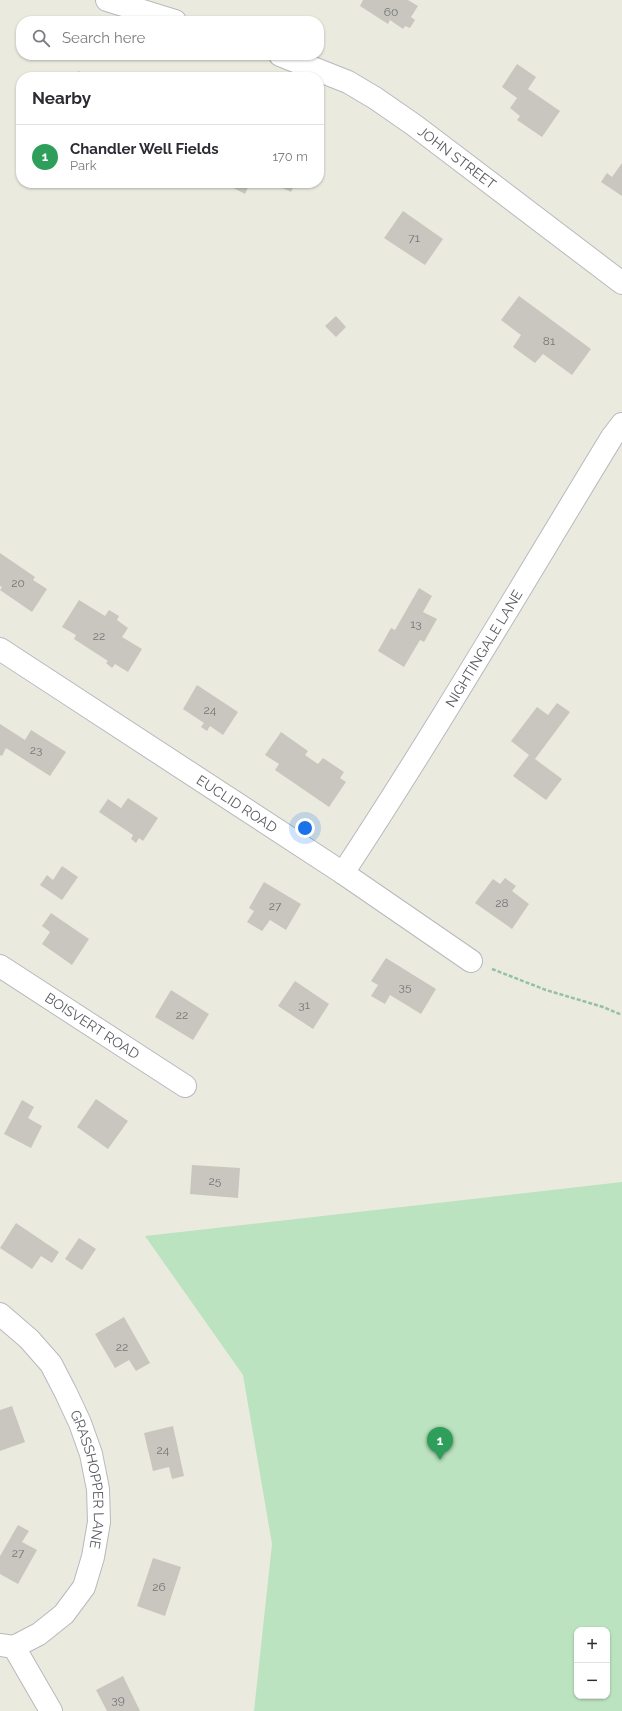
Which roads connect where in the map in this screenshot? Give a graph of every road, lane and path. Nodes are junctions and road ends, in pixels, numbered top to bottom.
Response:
1 (107, 0) edge
2 (159, 16) edge
3 (293, 60) edge
4 (323, 72) edge
5 (324, 72) edge
6 (622, 283) edge
7 (622, 424) edge
8 (0, 649) edge
9 (343, 873) junction
10 (471, 961) joint
11 (0, 966) edge
12 (622, 1015) edge
13 (185, 1086) dead end
14 (0, 1314) edge
15 (7, 1646) edge
16 (51, 1711) edge

1 - 2 street
3 - 4 street, JOHN STREET
5 - 6 street, JOHN STREET
7 - 9 street, NIGHTINGALE LANE
8 - 9 street, EUCLID ROAD
9 - 10 street, EUCLID ROAD
10 - 12 path
11 - 13 street, BOISVERT ROAD
14 - 15 street, GRASSHOPPER LANE
15 - 16 street

